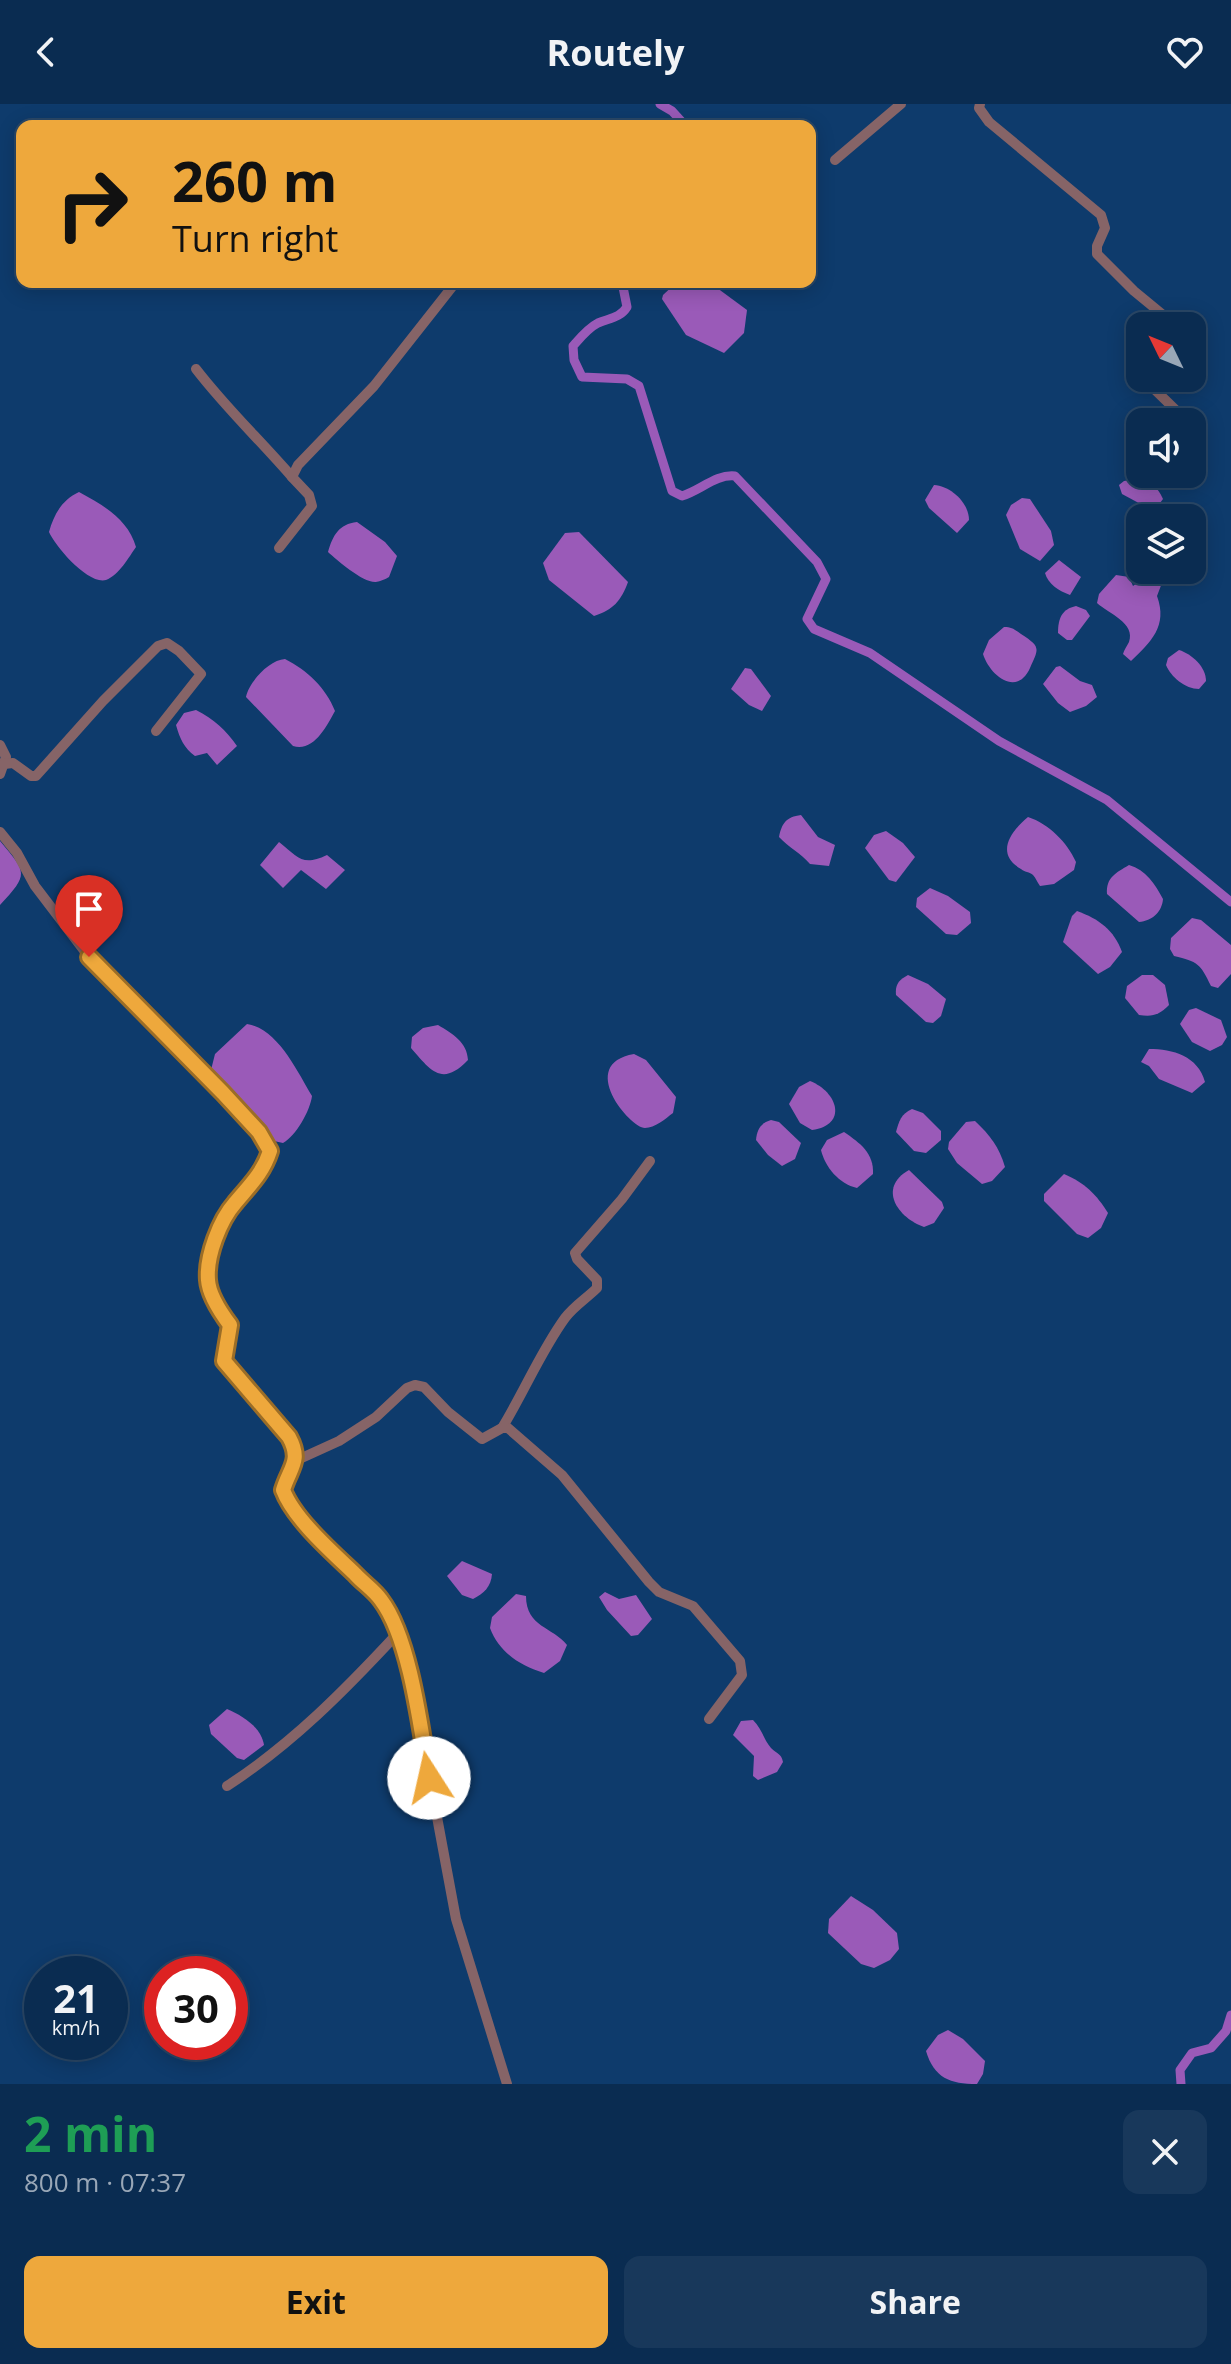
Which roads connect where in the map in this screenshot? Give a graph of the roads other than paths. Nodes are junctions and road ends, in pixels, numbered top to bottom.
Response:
1 (901, 104) edge
2 (980, 104) edge
3 (835, 160) dead end
4 (451, 288) edge
5 (1160, 312) edge
6 (196, 369) dead end
7 (1157, 392) edge
8 (1174, 408) edge
9 (292, 477) junction
10 (279, 548) dead end
11 (156, 731) dead end
12 (0, 745) edge
13 (2, 769) edge
14 (0, 832) edge
15 (650, 1161) dead end
16 (502, 1428) junction
17 (295, 1461) junction
18 (397, 1634) junction
19 (709, 1719) dead end
20 (227, 1786) dead end
21 (507, 2084) edge

1 - 3 street
2 - 5 street
4 - 9 street
6 - 9 street
7 - 8 street
9 - 10 street
11 - 13 street
12 - 13 street
14 - 17 street
15 - 16 street
16 - 17 street
16 - 19 street
17 - 18 street
18 - 20 street
18 - 21 street

